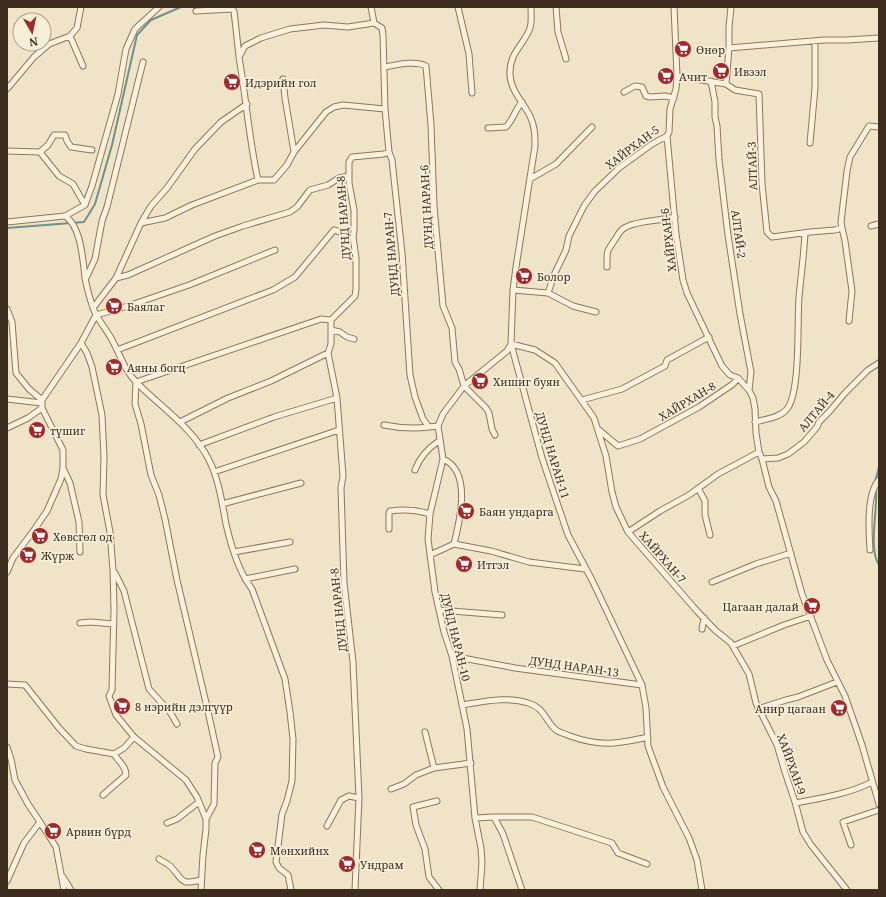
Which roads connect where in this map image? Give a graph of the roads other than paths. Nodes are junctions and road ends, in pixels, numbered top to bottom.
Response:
1 (81, 7) edge
2 (159, 7) edge
3 (371, 7) edge
4 (458, 7) edge
5 (531, 7) edge
6 (556, 7) edge
7 (674, 7) edge
8 (731, 7) edge
9 (196, 11) dead end
10 (374, 23) junction
11 (70, 36) junction
12 (879, 38) edge
13 (815, 42) junction
14 (729, 48) junction
15 (239, 57) junction
16 (566, 59) dead end
17 (143, 62) dead end
18 (83, 66) dead end
19 (384, 67) junction
20 (677, 76) junction
21 (284, 79) dead end
22 (711, 81) junction
23 (726, 84) junction
24 (7, 88) edge
25 (624, 92) dead end
26 (472, 93) dead end
27 (674, 98) junction
28 (522, 102) junction
29 (247, 104) junction
30 (385, 109) junction
31 (592, 127) dead end
32 (879, 127) edge
33 (488, 128) dead end
34 (666, 136) junction
35 (810, 143) dead end
36 (92, 150) dead end
37 (7, 151) edge
38 (40, 152) junction
39 (294, 152) junction
40 (389, 152) junction
41 (349, 176) junction
42 (530, 179) junction
43 (258, 180) junction
44 (85, 205) junction
45 (65, 216) junction
46 (675, 217) junction
47 (7, 222) edge
48 (141, 223) junction
49 (879, 224) edge
50 (871, 226) dead end
51 (842, 228) junction
52 (805, 233) junction
53 (353, 237) junction
54 (275, 250) dead end
55 (607, 267) dead end
56 (116, 278) junction
57 (85, 279) junction
58 (513, 290) junction
59 (548, 293) junction
60 (93, 308) junction
61 (7, 309) edge
62 (596, 312) dead end
63 (96, 315) junction
64 (331, 320) junction
65 (849, 321) dead end
66 (10, 322) edge
67 (331, 330) junction
68 (709, 337) junction
69 (354, 339) dead end
70 (81, 343) junction
71 (511, 344) junction
72 (117, 350) junction
73 (328, 353) junction
74 (879, 363) edge
75 (738, 378) junction
76 (136, 382) junction
77 (464, 386) junction
78 (749, 390) junction
79 (337, 398) junction
80 (7, 399) edge
81 (582, 400) junction
82 (42, 403) junction
83 (180, 422) junction
84 (755, 422) junction
85 (384, 425) dead end
86 (438, 426) junction
87 (430, 427) junction
88 (7, 428) edge
89 (598, 429) junction
90 (339, 430) junction
91 (495, 435) dead end
92 (439, 441) junction
93 (199, 445) junction
94 (759, 452) junction
95 (443, 459) junction
96 (762, 459) junction
97 (64, 468) junction
98 (415, 470) dead end
99 (214, 472) junction
100 (879, 480) edge
101 (301, 482) dead end
102 (698, 488) junction
103 (222, 504) junction
104 (430, 514) junction
105 (389, 529) dead end
106 (628, 532) junction
107 (710, 535) dead end
108 (290, 542) dead end
109 (454, 544) junction
110 (870, 550) dead end
111 (80, 552) dead end
112 (234, 552) junction
113 (791, 553) junction
114 (430, 555) junction
115 (295, 569) dead end
116 (585, 569) junction
117 (113, 570) junction
118 (7, 572) edge
119 (245, 580) junction
120 (712, 582) dead end
121 (439, 610) junction
122 (502, 615) dead end
123 (811, 616) junction
124 (704, 618) junction
125 (80, 623) dead end
126 (114, 624) junction
127 (702, 629) dead end
128 (733, 646) junction
129 (452, 656) junction
130 (838, 682) junction
131 (7, 684) edge
132 (642, 686) junction
133 (462, 705) junction
134 (758, 709) junction
135 (177, 724) dead end
136 (425, 732) dead end
137 (134, 737) junction
138 (648, 737) junction
139 (7, 747) edge
140 (114, 754) junction
141 (9, 760) edge
142 (471, 763) junction
143 (434, 768) junction
144 (872, 782) junction
145 (391, 789) dead end
146 (103, 795) dead end
147 (359, 798) junction
148 (438, 801) dead end
149 (199, 802) junction
150 (796, 804) junction
151 (879, 804) edge
152 (879, 810) edge
153 (494, 817) junction
154 (475, 818) junction
155 (206, 819) junction
156 (40, 822) junction
157 (167, 823) dead end
158 (327, 826) dead end
159 (851, 845) dead end
160 (159, 859) dead end
161 (647, 864) dead end
162 (9, 873) edge
163 (62, 876) junction
164 (201, 880) junction
165 (7, 881) edge
166 (64, 890) edge
167 (71, 890) edge
168 (201, 890) edge
169 (291, 890) edge
170 (356, 890) edge
171 (439, 890) edge
172 (480, 890) edge
173 (522, 890) edge
174 (702, 890) edge
175 (847, 890) edge

1 - 11 street
2 - 44 street
3 - 10 street
4 - 26 street
5 - 28 street
6 - 16 street
7 - 20 street, ХАЙРХАН-5
8 - 14 street
9 - 15 street
10 - 15 street
10 - 19 street, ДУНД НАРАН-7
11 - 18 street
11 - 24 street
12 - 13 street
13 - 14 street
13 - 35 street
14 - 23 street
15 - 29 street
17 - 57 street
19 - 30 street, ДУНД НАРАН-7
19 - 77 street, ДУНД НАРАН-6
20 - 22 street
20 - 27 street, ХАЙРХАН-5
21 - 39 street
22 - 23 street
22 - 78 street, АЛТАЙ-2
23 - 52 street, АЛТАЙ-3
25 - 27 street
27 - 34 street, ХАЙРХАН-5
28 - 33 street
28 - 42 street
29 - 43 street
29 - 48 street
30 - 39 street
30 - 40 street, ДУНД НАРАН-7
31 - 42 street
32 - 51 street
34 - 46 street, ХАЙРХАН-6
34 - 59 street, ХАЙРХАН-5
36 - 38 street
37 - 38 street
38 - 44 street
39 - 43 street
40 - 41 street, ДУНД НАРАН-8
40 - 87 street, ДУНД НАРАН-7
41 - 53 street, ДУНД НАРАН-8
41 - 56 street
42 - 58 street
43 - 48 street
44 - 45 street
45 - 47 street
45 - 57 street
46 - 55 street
46 - 68 street, ХАЙРХАН-6
48 - 56 street
49 - 50 street
51 - 52 street, АЛТАЙ-3
51 - 65 street
52 - 84 street
53 - 64 street, ДУНД НАРАН-8
53 - 72 street
54 - 63 street
56 - 60 street
57 - 60 street
58 - 59 street
58 - 71 street
59 - 62 street
60 - 63 street
61 - 66 street
63 - 70 street
63 - 72 street
64 - 67 street, ДУНД НАРАН-8
64 - 76 street
66 - 82 street
67 - 69 street
67 - 73 street, ДУНД НАРАН-8
68 - 75 street
68 - 81 street
70 - 82 street
70 - 117 street
71 - 77 street
71 - 81 street, ХАЙРХАН-7
71 - 116 street, ДУНД НАРАН-11
72 - 76 street
73 - 79 street, ДУНД НАРАН-8
73 - 83 street
74 - 96 street, АЛТАЙ-4
75 - 78 street
75 - 89 street, ХАЙРХАН-8
76 - 83 street
76 - 155 street
77 - 86 street
77 - 91 street
78 - 84 street
79 - 90 street, ДУНД НАРАН-8
79 - 93 street
80 - 82 street
81 - 89 street, ХАЙРХАН-7
82 - 88 street
82 - 97 street
83 - 93 street
84 - 94 street
85 - 87 street
86 - 87 street
86 - 92 street
89 - 106 street, ХАЙРХАН-7
90 - 99 street
90 - 147 street, ДУНД НАРАН-8
92 - 95 street
92 - 98 street
93 - 99 street
94 - 96 street
94 - 102 street
95 - 104 street, ДУНД НАРАН-10
95 - 109 street
96 - 113 street
97 - 111 street
97 - 118 street
99 - 103 street
100 - 110 street
101 - 103 street
102 - 106 street
102 - 107 street
103 - 112 street
104 - 105 street
104 - 114 street, ДУНД НАРАН-10
106 - 124 street, ХАЙРХАН-7
108 - 112 street
109 - 114 street
109 - 116 street
112 - 119 street
113 - 120 street
113 - 123 street
114 - 121 street, ДУНД НАРАН-10
115 - 119 street
116 - 132 street, ДУНД НАРАН-11
117 - 126 street
117 - 135 street
119 - 169 street
121 - 122 street
121 - 129 street, ДУНД НАРАН-10
123 - 128 street
123 - 130 street
124 - 127 street
124 - 128 street, ХАЙРХАН-7
125 - 126 street
126 - 137 street
128 - 134 street, ХАЙРХАН-7
129 - 132 street, ДУНД НАРАН-13
129 - 133 street, ДУНД НАРАН-10
130 - 134 street
130 - 144 street
131 - 140 street
132 - 138 street
133 - 138 street
133 - 142 street, ДУНД НАРАН-10
134 - 150 street, ХАЙРХАН-9
136 - 143 street
137 - 140 street
137 - 149 street
138 - 174 street
139 - 141 street
140 - 146 street
141 - 156 street
142 - 143 street
142 - 154 street, ДУНД НАРАН-10
143 - 145 street
144 - 150 street, ХАЙРХАН-9
144 - 151 street
147 - 158 street
147 - 170 street, ДУНД НАРАН-8
148 - 171 street
149 - 155 street
149 - 157 street
150 - 175 street, ХАЙРХАН-9
152 - 159 street
153 - 154 street
153 - 161 street
153 - 173 street
154 - 172 street, ДУНД НАРАН-10
155 - 164 street
156 - 162 street
156 - 163 street
160 - 164 street
162 - 165 street
163 - 166 street
163 - 167 street
164 - 168 street

